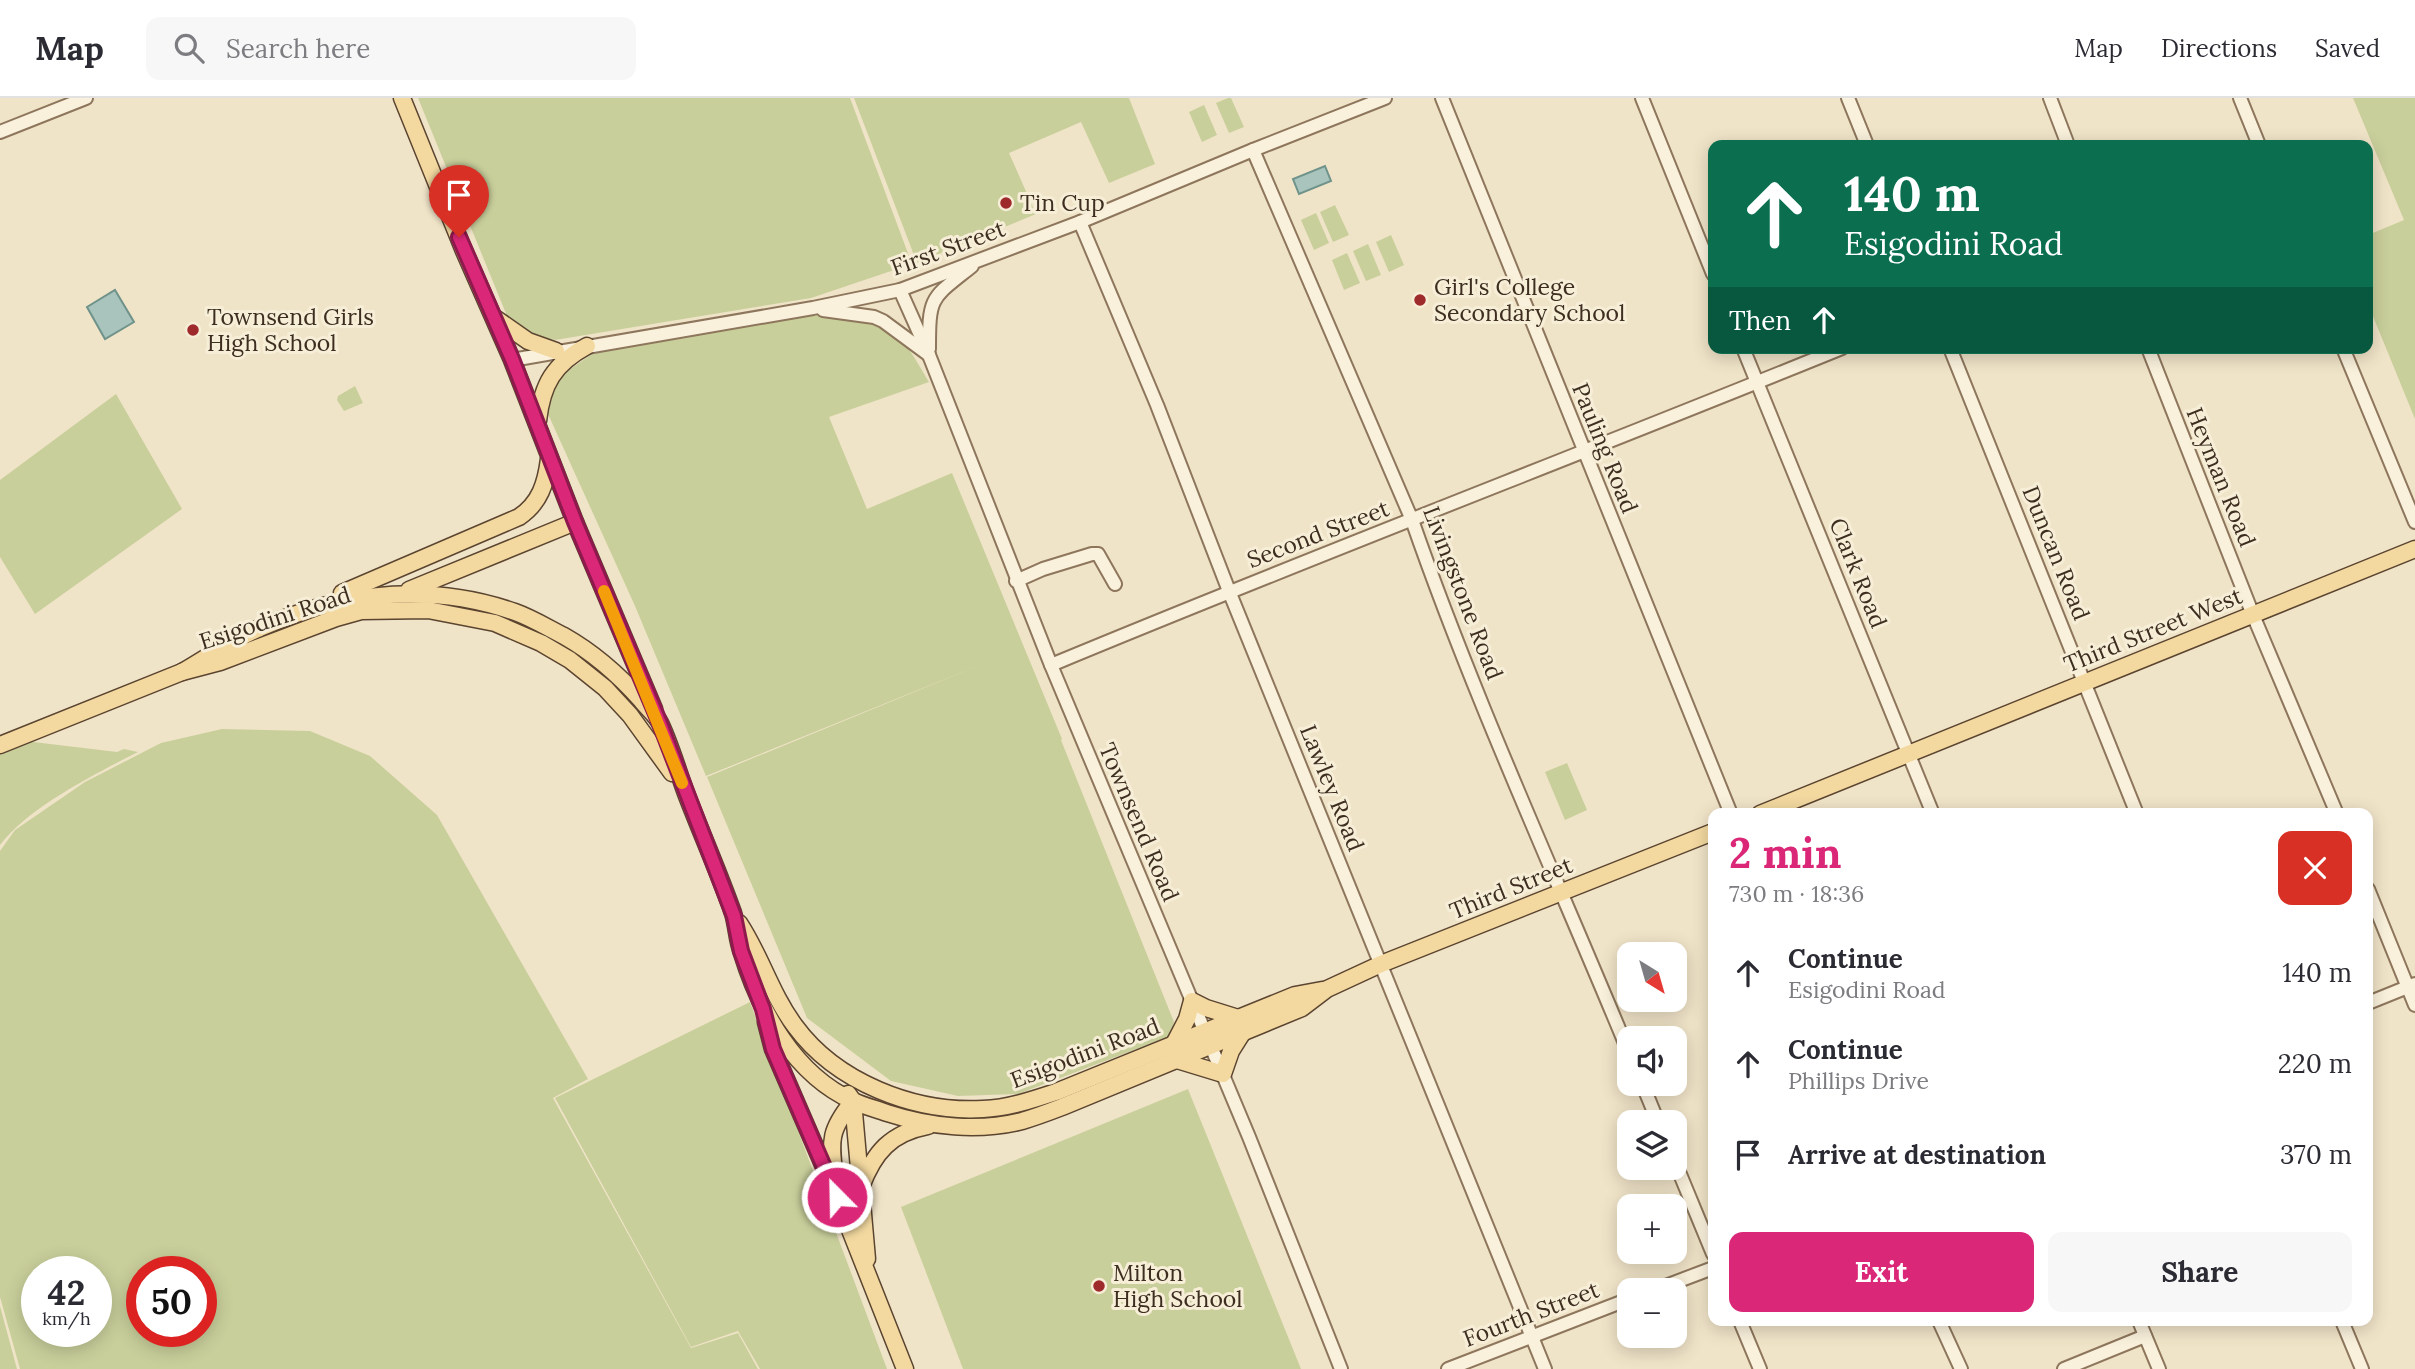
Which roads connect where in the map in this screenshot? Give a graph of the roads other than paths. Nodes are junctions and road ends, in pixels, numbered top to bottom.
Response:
1 (86, 98) edge
2 (402, 98) edge
3 (1385, 98) edge
4 (1442, 98) edge
5 (1642, 98) edge
6 (1848, 98) edge
7 (2050, 98) edge
8 (2240, 98) edge
9 (0, 132) edge
10 (1865, 140) edge
11 (2066, 140) edge
12 (2257, 140) edge
13 (1253, 150) junction
14 (1080, 222) junction
15 (980, 260) junction
16 (1708, 262) edge
17 (900, 290) junction
18 (813, 308) junction
19 (494, 317) junction
20 (587, 346) junction
21 (556, 351) junction
22 (1745, 354) edge
23 (1827, 354) edge
24 (1952, 354) edge
25 (2150, 354) edge
26 (2345, 354) edge
27 (929, 355) junction
28 (512, 359) junction
29 (1757, 383) junction
30 (538, 423) junction
31 (1584, 451) junction
32 (550, 454) junction
33 (1412, 520) junction
34 (575, 522) junction
35 (2415, 522) edge
36 (2415, 549) edge
37 (1016, 581) junction
38 (1115, 584) dead end
39 (1230, 590) junction
40 (401, 594) junction
41 (361, 611) junction
42 (2253, 615) junction
43 (259, 628) junction
44 (1051, 665) junction
45 (183, 672) junction
46 (2085, 681) junction
47 (659, 721) junction
48 (0, 745) edge
49 (1909, 754) junction
50 (687, 796) junction
51 (1729, 808) edge
52 (1775, 808) edge
53 (1931, 808) edge
54 (2135, 808) edge
55 (2334, 808) edge
56 (1708, 834) edge
57 (1562, 893) junction
58 (2373, 900) edge
59 (734, 916) junction
60 (1381, 964) junction
61 (2411, 986) edge
62 (1192, 1001) junction
63 (2373, 1001) edge
64 (2415, 1005) edge
65 (763, 1009) junction
66 (1240, 1025) junction
67 (1618, 1026) edge
68 (796, 1027) junction
69 (1207, 1039) junction
70 (1175, 1052) junction
71 (1223, 1074) junction
72 (853, 1101) junction
73 (945, 1108) junction
74 (937, 1125) junction
75 (1682, 1180) edge
76 (860, 1190) junction
77 (837, 1197) junction
78 (1708, 1242) edge
79 (1708, 1270) edge
80 (869, 1278) junction
81 (1687, 1278) edge
82 (1617, 1304) edge
83 (1742, 1326) edge
84 (1941, 1326) edge
85 (2141, 1326) edge
86 (2344, 1326) edge
87 (1532, 1336) junction
88 (2145, 1336) junction
89 (905, 1369) edge
90 (1341, 1369) edge
91 (1448, 1369) edge
92 (1545, 1369) edge
93 (1760, 1369) edge
94 (1961, 1369) edge
95 (2064, 1369) edge
96 (2159, 1369) edge
97 (2362, 1369) edge

1 - 9 street
2 - 19 main road
3 - 13 street, First Street
4 - 31 street, Pauling Road
5 - 16 street
6 - 10 street
7 - 11 street
8 - 12 street
13 - 14 street, First Street
13 - 33 street, Livingstone Road
14 - 15 street, First Street
14 - 39 street, Lawley Road
15 - 17 street, First Street
15 - 27 street
17 - 18 street, First Street
17 - 27 street, Townsend Road
18 - 20 street, First Street
18 - 27 street
19 - 21 main road
19 - 28 main road
20 - 21 street, First Street
20 - 30 main road
21 - 28 street, First Street
22 - 29 street, Clark Road
23 - 29 street, Second Street
24 - 46 street, Duncan Road
25 - 42 street, Heyman Road
26 - 35 street
27 - 37 street, Townsend Road
28 - 30 main road
29 - 31 street, Second Street
29 - 49 street, Clark Road
30 - 32 main road
31 - 33 street, Second Street
31 - 51 street, Pauling Road
32 - 34 main road
32 - 43 main road
33 - 39 street, Second Street
33 - 57 street, Livingstone Road
34 - 40 main road
34 - 47 main road
36 - 42 main road, Third Street West
37 - 38 street
37 - 44 street, Townsend Road
39 - 44 street, Second Street
39 - 60 street, Lawley Road
40 - 41 main road
40 - 43 main road, Esigodini Road
40 - 47 main road, Esigodini Road
41 - 45 main road, Esigodini Road
41 - 50 main road, Esigodini Road
42 - 46 main road, Third Street West
42 - 55 street, Heyman Road
43 - 45 main road, Esigodini Road
44 - 62 street, Townsend Road
45 - 48 main road, Esigodini Road
46 - 49 main road, Third Street West
46 - 54 street, Duncan Road
47 - 50 main road, Esigodini Road
49 - 52 main road
49 - 53 street, Clark Road
50 - 59 main road, Esigodini Road
56 - 57 main road, Third Street
57 - 60 main road, Third Street
57 - 67 street, Livingstone Road
58 - 61 street
59 - 65 main road, Esigodini Road
59 - 68 main road, Esigodini Road
60 - 66 main road, Third Street
60 - 87 street, Lawley Road
61 - 63 street
61 - 64 street
62 - 66 main road
62 - 69 street, Townsend Road
62 - 70 main road
65 - 72 main road, Esigodini Road
65 - 77 main road
66 - 69 main road, Third Street
66 - 71 main road
68 - 72 main road
68 - 73 main road, Esigodini Road
69 - 70 main road, Esigodini Road
69 - 71 street, Townsend Road
70 - 71 main road
70 - 73 main road, Esigodini Road
70 - 74 main road, Esigodini Road
71 - 90 street, Townsend Road
72 - 73 main road
72 - 74 main road, Esigodini Road
72 - 76 main road
72 - 77 main road
74 - 76 main road
75 - 78 street
76 - 80 main road
77 - 80 main road
79 - 81 street
80 - 89 main road
82 - 87 street, Fourth Street
83 - 93 street
84 - 94 street
85 - 88 street
86 - 97 street
87 - 91 street, Fourth Street
87 - 92 street, Lawley Road
88 - 95 street
88 - 96 street

